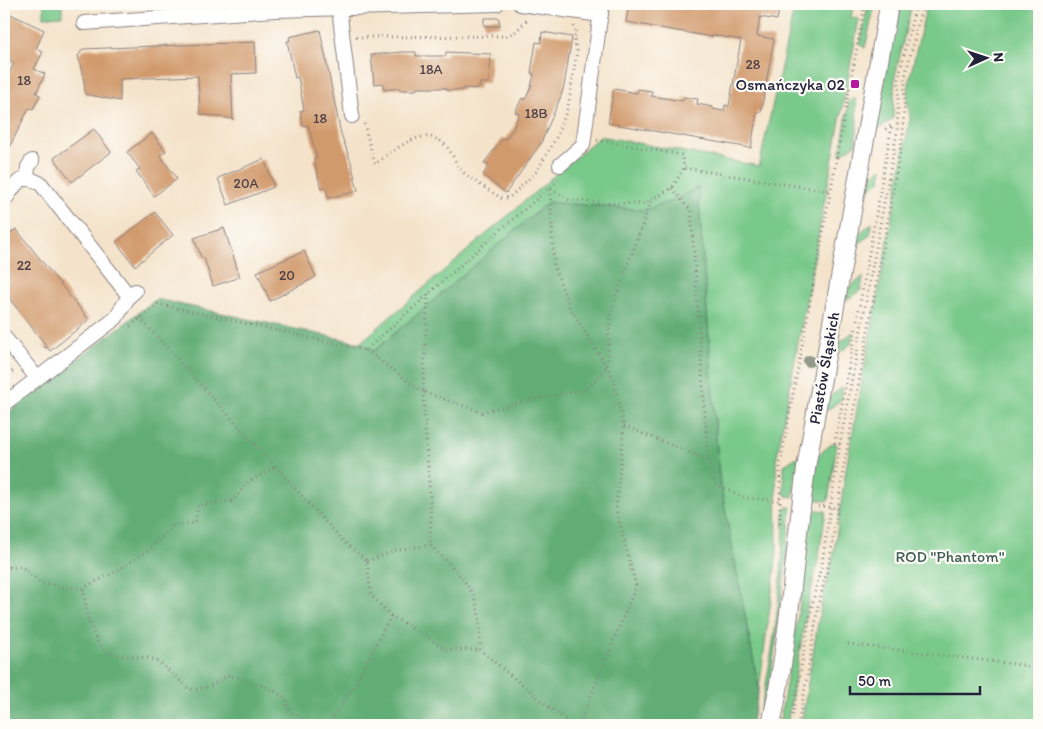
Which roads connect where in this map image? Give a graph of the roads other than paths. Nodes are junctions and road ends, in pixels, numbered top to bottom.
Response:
1 (497, 4) edge
2 (520, 4) edge
3 (889, 6) edge
4 (259, 7) edge
5 (339, 8) junction
6 (602, 10) edge
7 (84, 23) dead end
8 (357, 118) road end
9 (32, 161) dead end
10 (561, 171) road end
11 (27, 178) junction
12 (4, 201) edge
13 (4, 337) edge
14 (37, 378) junction
15 (4, 404) edge
16 (770, 725) edge

1 - 5 street
2 - 6 street
3 - 16 street, Piastów Śląskich
4 - 5 street
4 - 7 street
5 - 8 street
6 - 10 street
9 - 11 street
11 - 12 street
11 - 14 street
13 - 14 street
14 - 15 street

